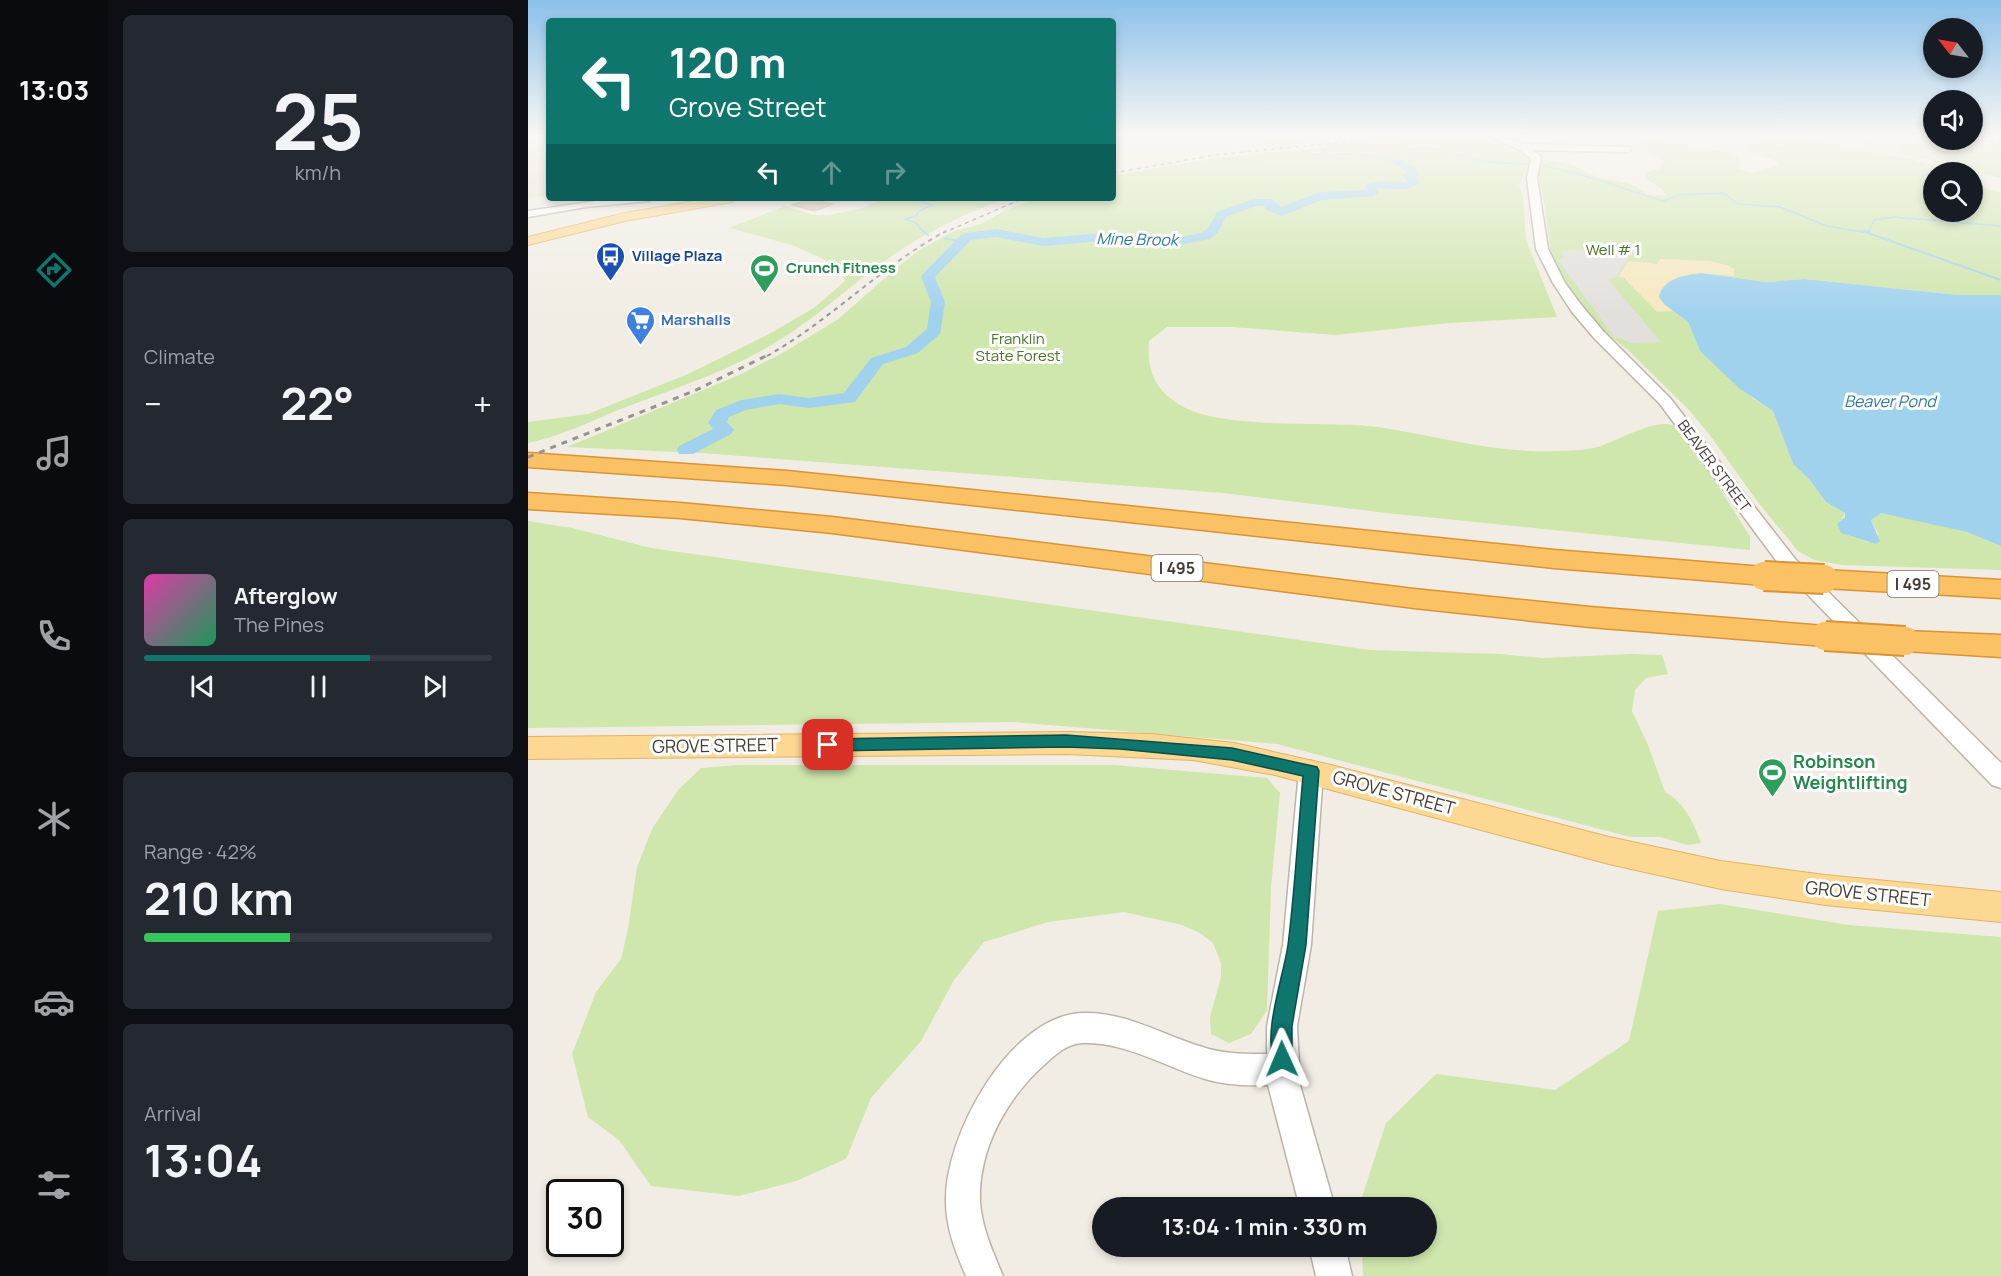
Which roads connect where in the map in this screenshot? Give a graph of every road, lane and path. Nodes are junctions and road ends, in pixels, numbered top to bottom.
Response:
1 (1534, 195) edge
2 (575, 201) edge
3 (697, 201) edge
4 (715, 201) edge
5 (528, 214) edge
6 (528, 236) edge
7 (528, 241) edge
8 (532, 461) edge
9 (528, 501) edge
10 (2001, 589) edge
11 (2001, 646) edge
12 (528, 748) edge
13 (1311, 771) junction
14 (2001, 778) edge
15 (2001, 907) edge
16 (1284, 1069) junction
17 (1315, 1197) edge
18 (1330, 1257) edge
19 (985, 1276) edge
20 (1334, 1276) edge

1 - 14 street, BEAVER STREET
2 - 5 street
3 - 6 main road
4 - 7 main road
8 - 10 highway, I 495, bridge
9 - 11 highway, I 495, bridge
12 - 13 main road, GROVE STREET
13 - 15 main road, GROVE STREET
13 - 16 street
16 - 17 street
16 - 19 street
18 - 20 street

